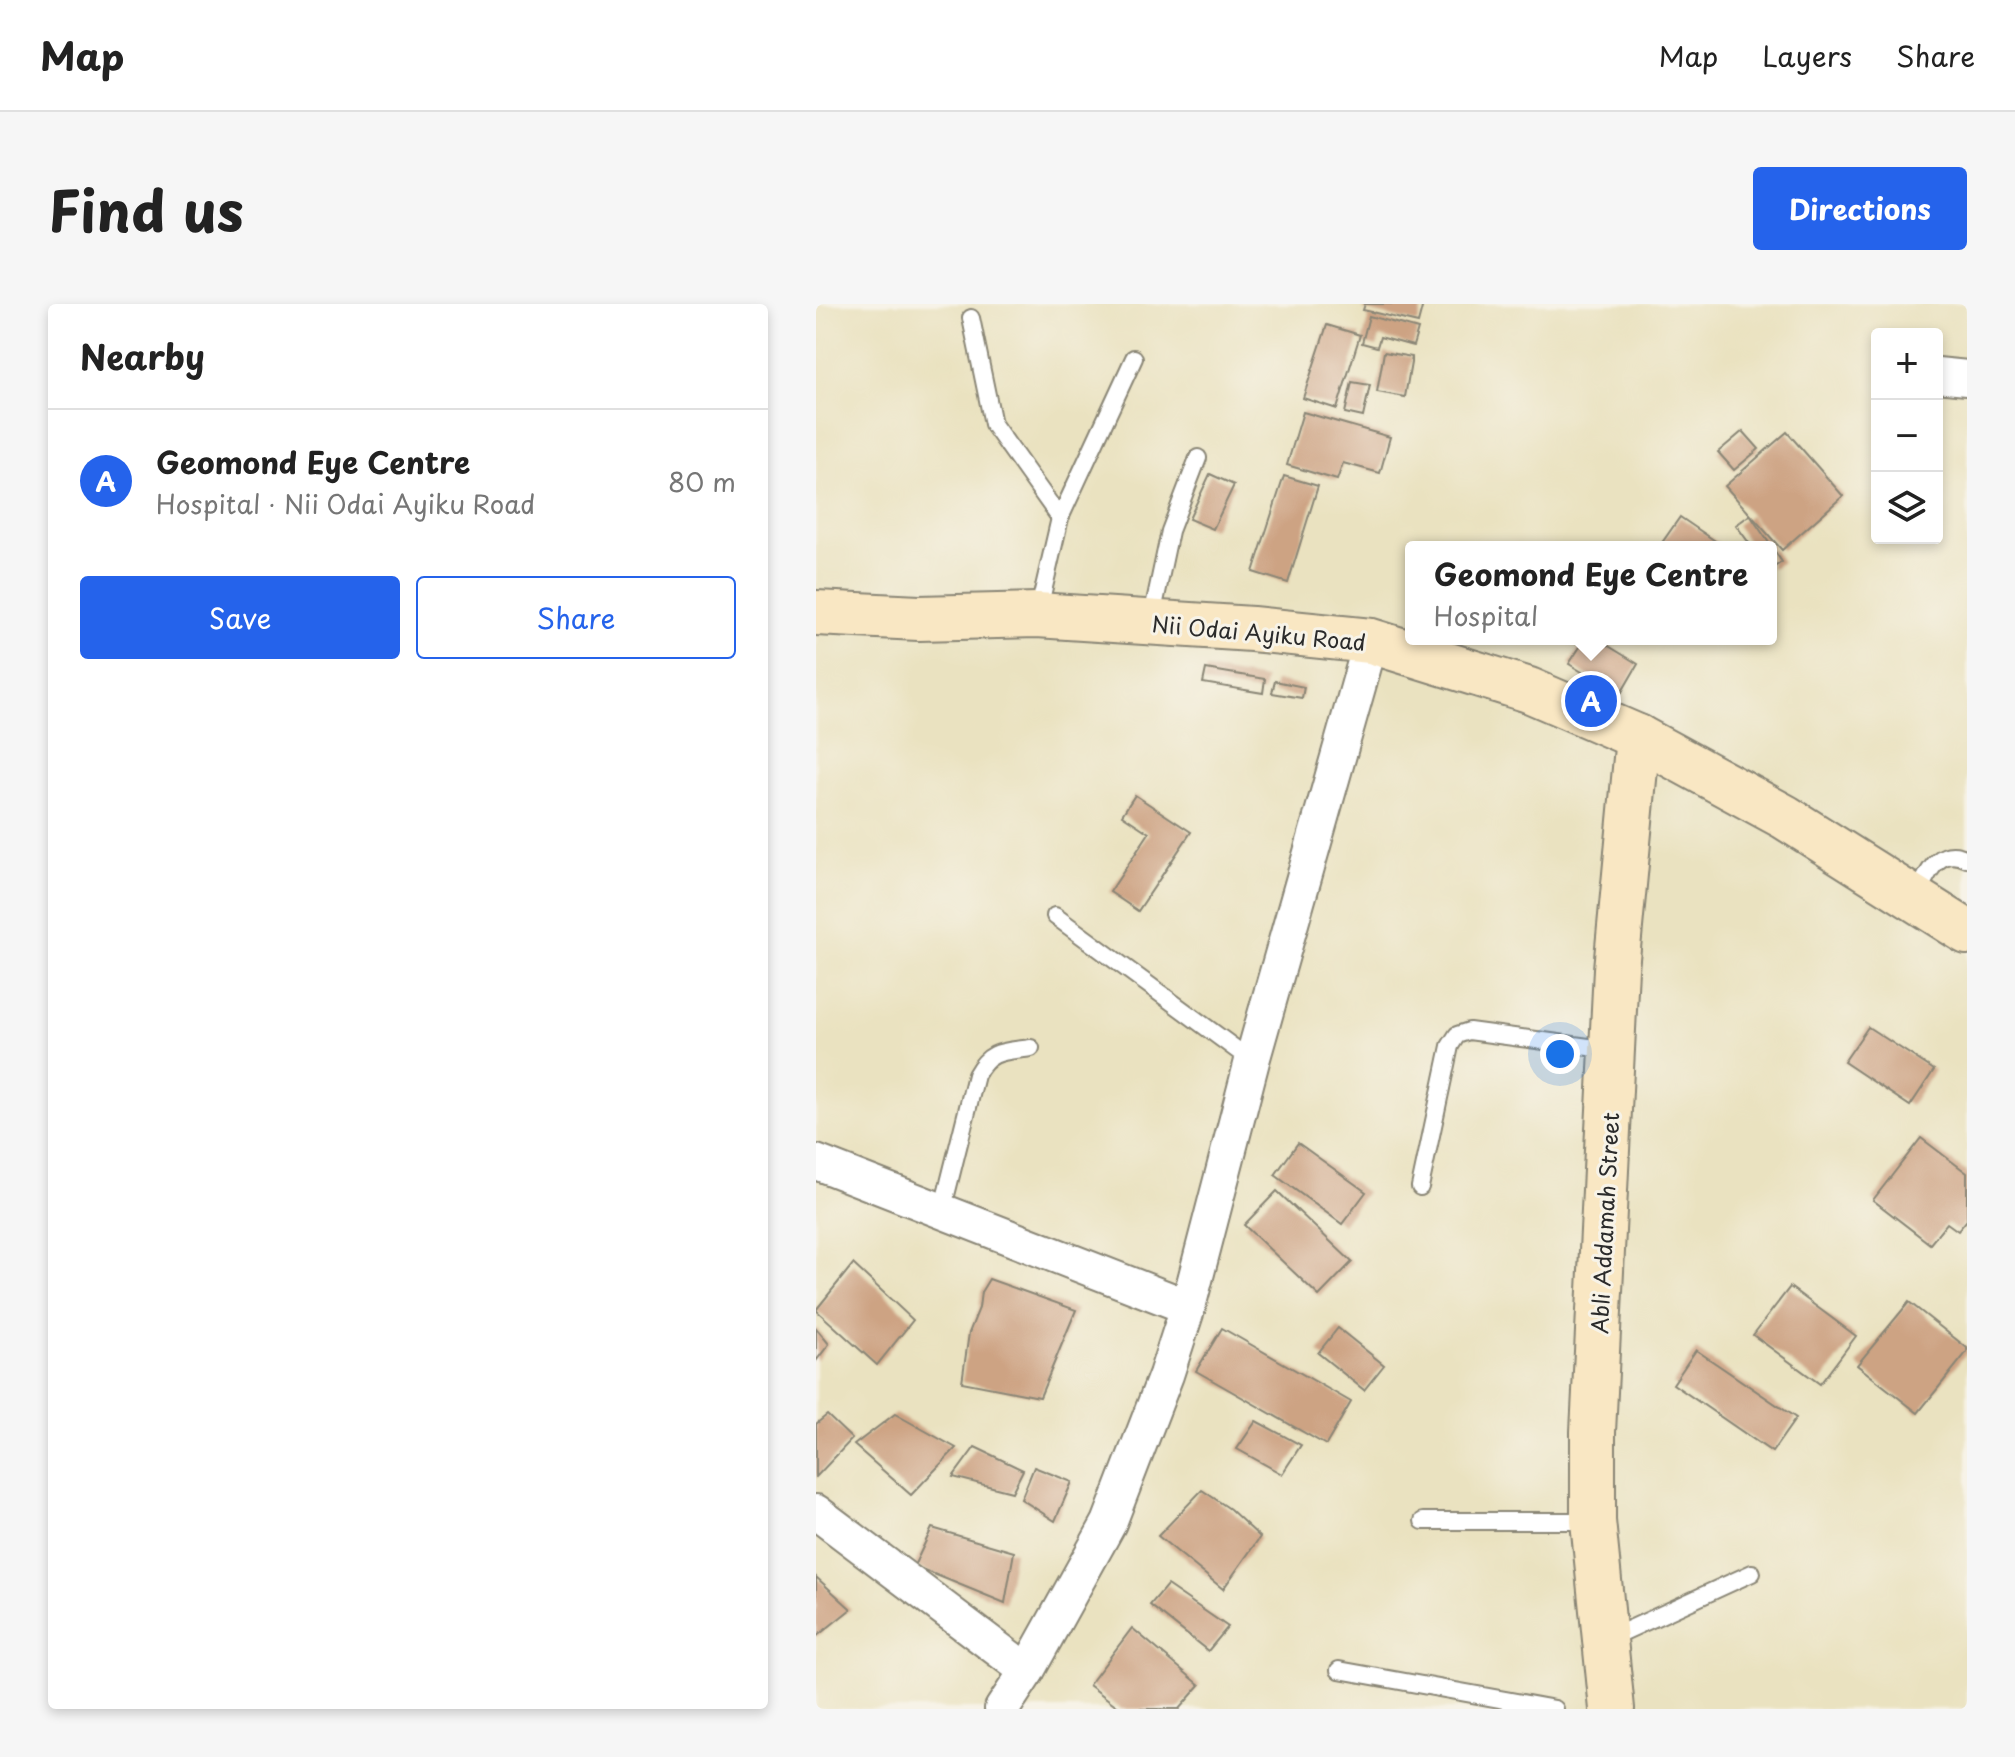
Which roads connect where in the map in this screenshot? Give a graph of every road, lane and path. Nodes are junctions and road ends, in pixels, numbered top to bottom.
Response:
1 (971, 318) dead end
2 (1134, 358) dead end
3 (1943, 376) edge
4 (1967, 378) edge
5 (1198, 458) dead end
6 (1060, 518) junction
7 (816, 613) edge
8 (1037, 615) junction
9 (1150, 622) junction
10 (1371, 641) junction
11 (1638, 737) junction
12 (1967, 859) edge
13 (1914, 899) junction
14 (1055, 916) dead end
15 (1967, 932) edge
16 (1031, 1048) dead end
17 (1612, 1050) junction
18 (1252, 1061) junction
19 (816, 1162) edge
20 (1420, 1187) dead end
21 (942, 1211) junction
22 (1188, 1307) junction
23 (816, 1512) edge
24 (1423, 1521) dead end
25 (1593, 1521) junction
26 (1752, 1573) dead end
27 (1605, 1640) junction
28 (1339, 1670) dead end
29 (1027, 1671) junction
30 (1002, 1709) edge
31 (1555, 1709) edge
32 (1612, 1709) edge

1 - 6 lane
2 - 6 lane
3 - 4 street
5 - 9 lane
6 - 8 lane
7 - 8 street, Nii Odai Ayiku Road
8 - 9 street, Nii Odai Ayiku Road
9 - 10 street, Nii Odai Ayiku Road
10 - 11 street, Nii Odai Ayiku Road
10 - 18 street
11 - 13 street, Nii Odai Ayiku Road
11 - 17 street, Abli Addamah Street
12 - 13 lane
13 - 15 street, Nii Odai Ayiku Road
14 - 18 lane
16 - 21 lane
17 - 20 lane
17 - 25 street, Abli Addamah Street
18 - 22 street
19 - 21 street
21 - 22 street
22 - 29 street
23 - 29 street
24 - 25 lane
25 - 27 street, Abli Addamah Street
26 - 27 lane
27 - 32 street, Abli Addamah Street
28 - 31 lane
29 - 30 street

